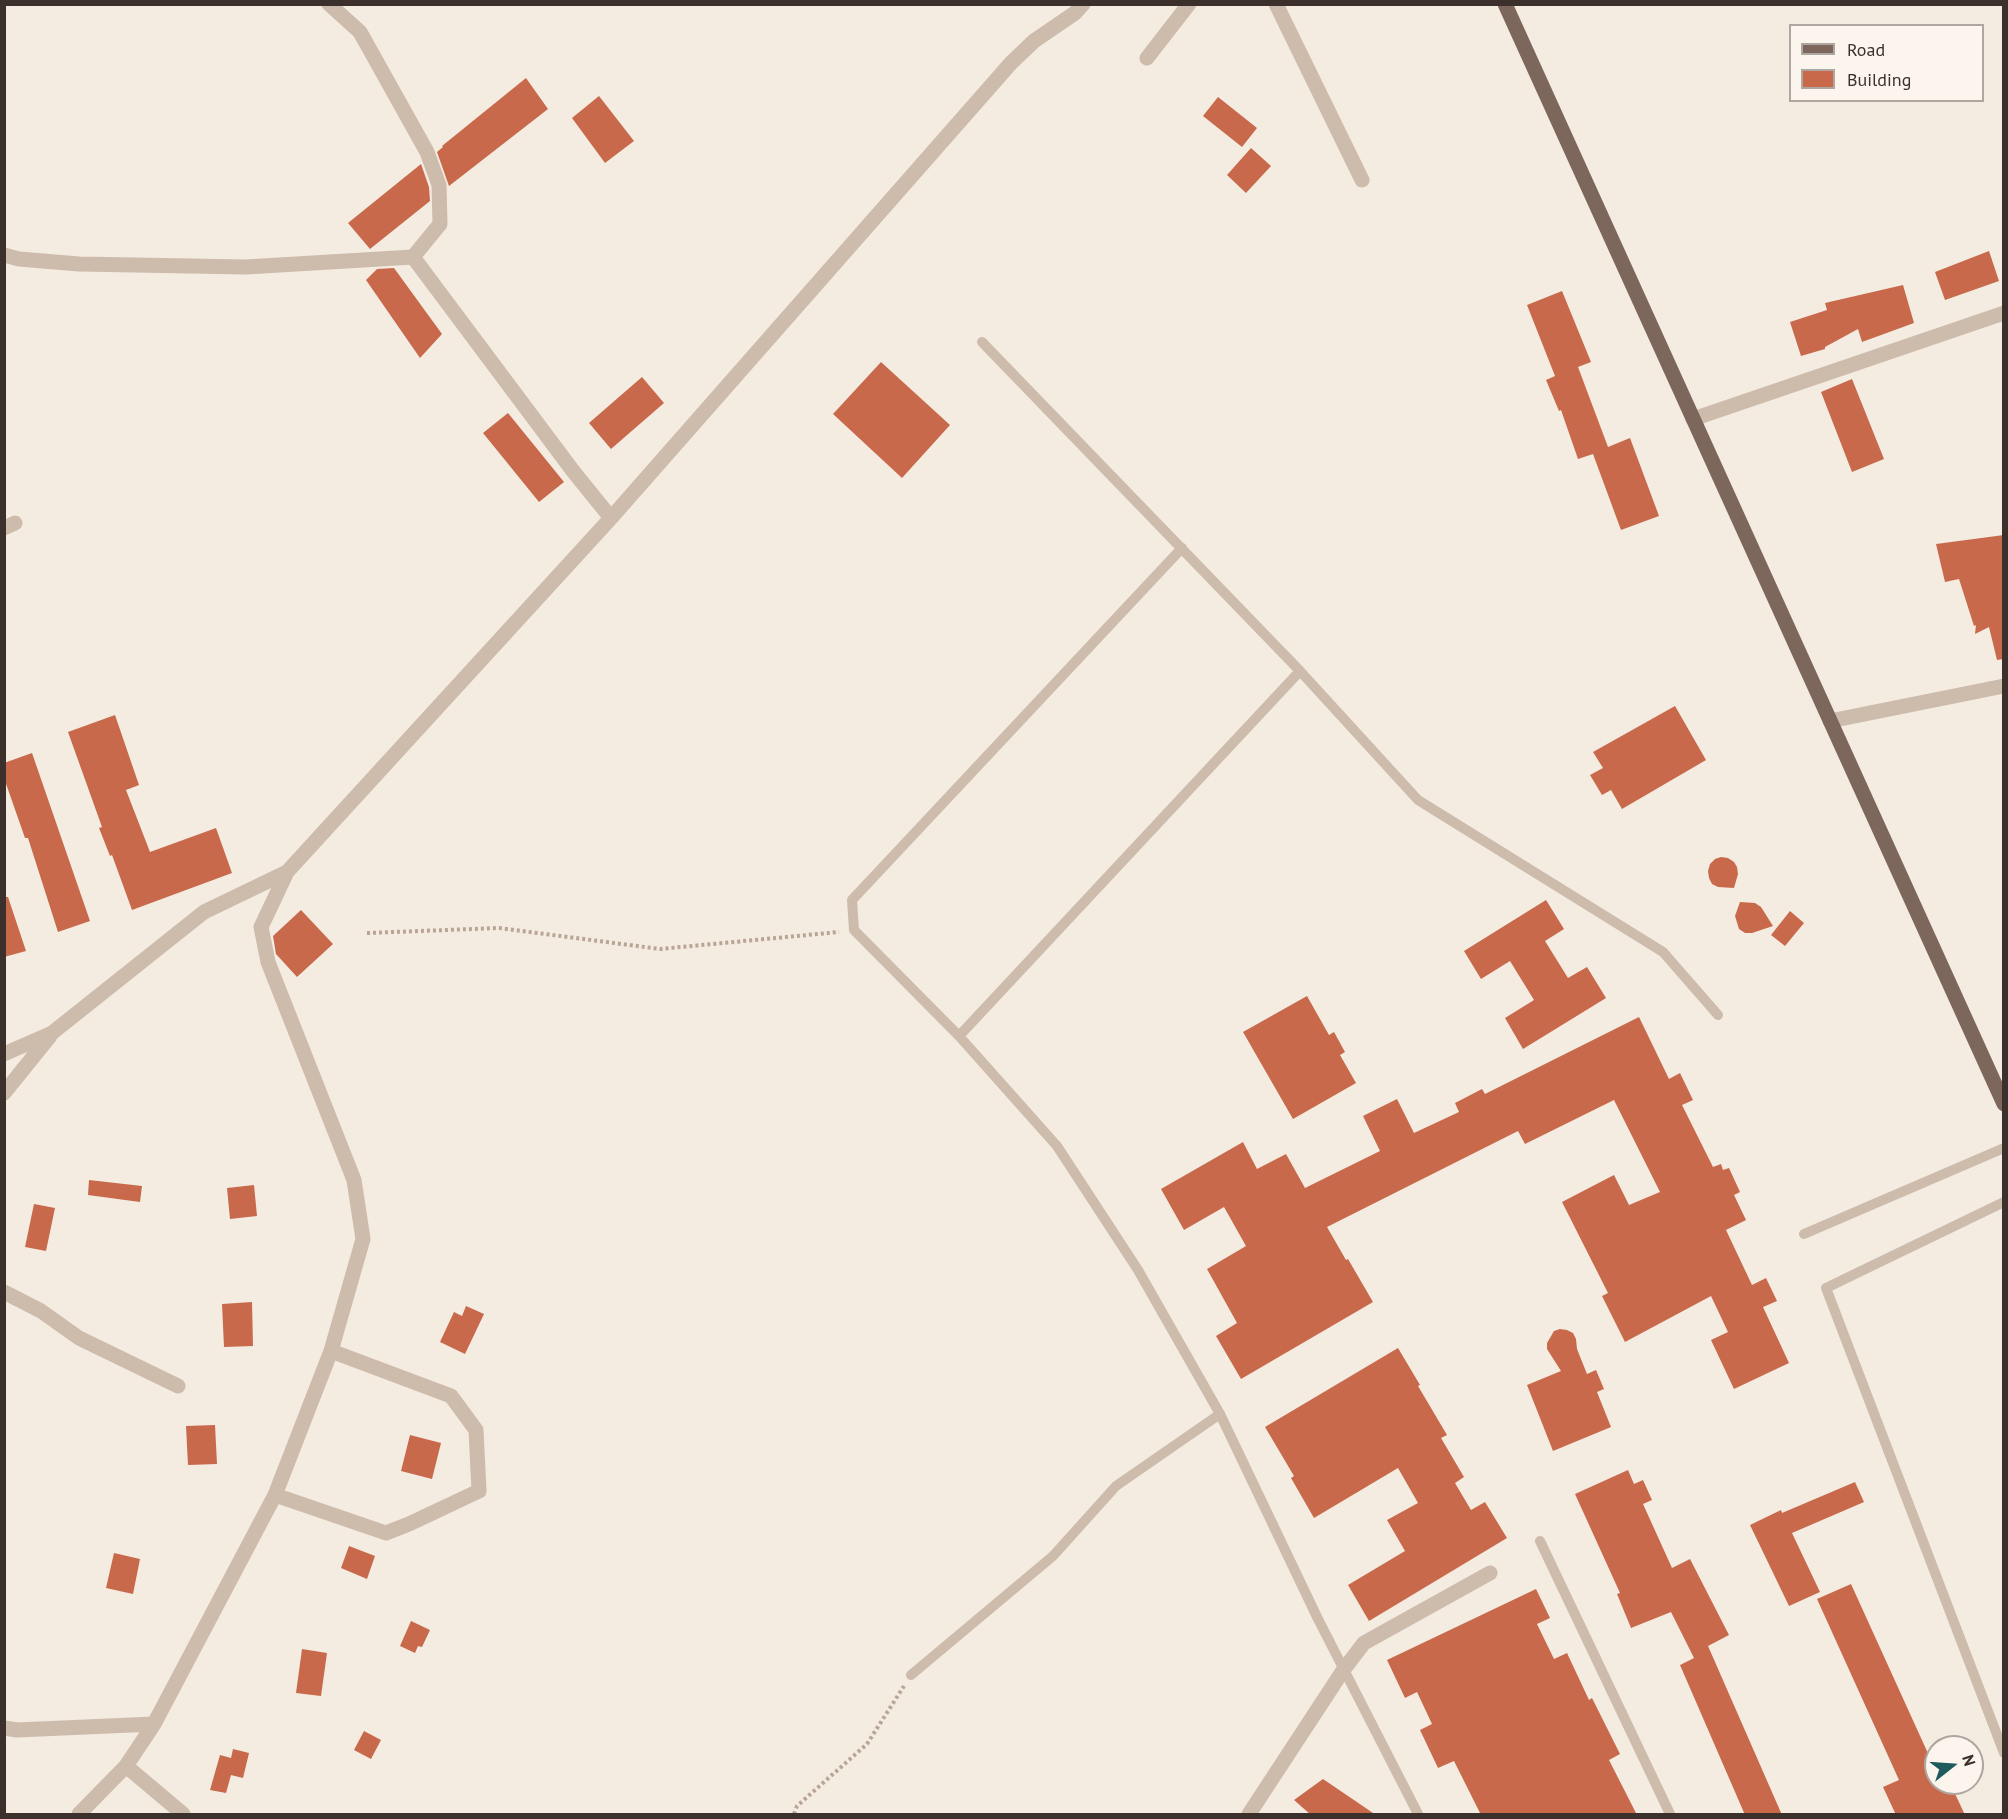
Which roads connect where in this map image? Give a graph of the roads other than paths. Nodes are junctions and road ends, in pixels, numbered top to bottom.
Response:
1 (329, 4) edge
2 (1083, 4) edge
3 (1189, 4) edge
4 (1276, 4) edge
5 (1505, 4) edge
6 (1147, 58) dead end
7 (1362, 180) dead end
8 (4, 255) edge
9 (413, 257) junction
10 (2004, 313) edge
11 (982, 342) dead end
12 (1693, 419) junction
13 (611, 518) junction
14 (1182, 548) junction
15 (1300, 671) junction
16 (2004, 686) edge
17 (1830, 721) junction
18 (287, 872) junction
19 (1718, 1015) dead end
20 (52, 1033) junction
21 (959, 1036) junction
22 (4, 1054) edge
23 (4, 1093) edge
24 (2004, 1104) edge
25 (2004, 1148) edge
26 (2004, 1202) edge
27 (1804, 1234) dead end
28 (4, 1292) edge
29 (331, 1351) junction
30 (178, 1386) dead end
31 (1220, 1414) junction
32 (274, 1495) junction
33 (1540, 1541) dead end
34 (1490, 1573) dead end
35 (1344, 1669) junction
36 (911, 1675) road end
37 (154, 1724) junction
38 (4, 1728) edge
39 (2004, 1753) edge
40 (126, 1766) junction
41 (91, 1809) edge
42 (79, 1815) edge
43 (183, 1815) edge
44 (1249, 1815) edge
45 (1418, 1815) edge
46 (1670, 1815) edge

1 - 9 street
2 - 13 street
3 - 6 street
4 - 7 street
5 - 12 main road
8 - 9 street
9 - 13 street
10 - 12 street
11 - 14 lane
12 - 17 main road
13 - 18 street
14 - 15 lane
14 - 21 lane
15 - 19 lane
15 - 21 lane
16 - 17 street
17 - 24 main road
18 - 20 street
18 - 29 street
20 - 22 street
20 - 23 street
21 - 31 lane
25 - 27 lane
26 - 39 lane
28 - 30 street
29 - 32 street
29 - 32 street
31 - 35 lane
31 - 36 lane
32 - 37 street
33 - 46 lane
34 - 35 street
35 - 44 street
35 - 45 lane
37 - 38 street
37 - 40 street
40 - 41 street
40 - 43 street
41 - 42 street

